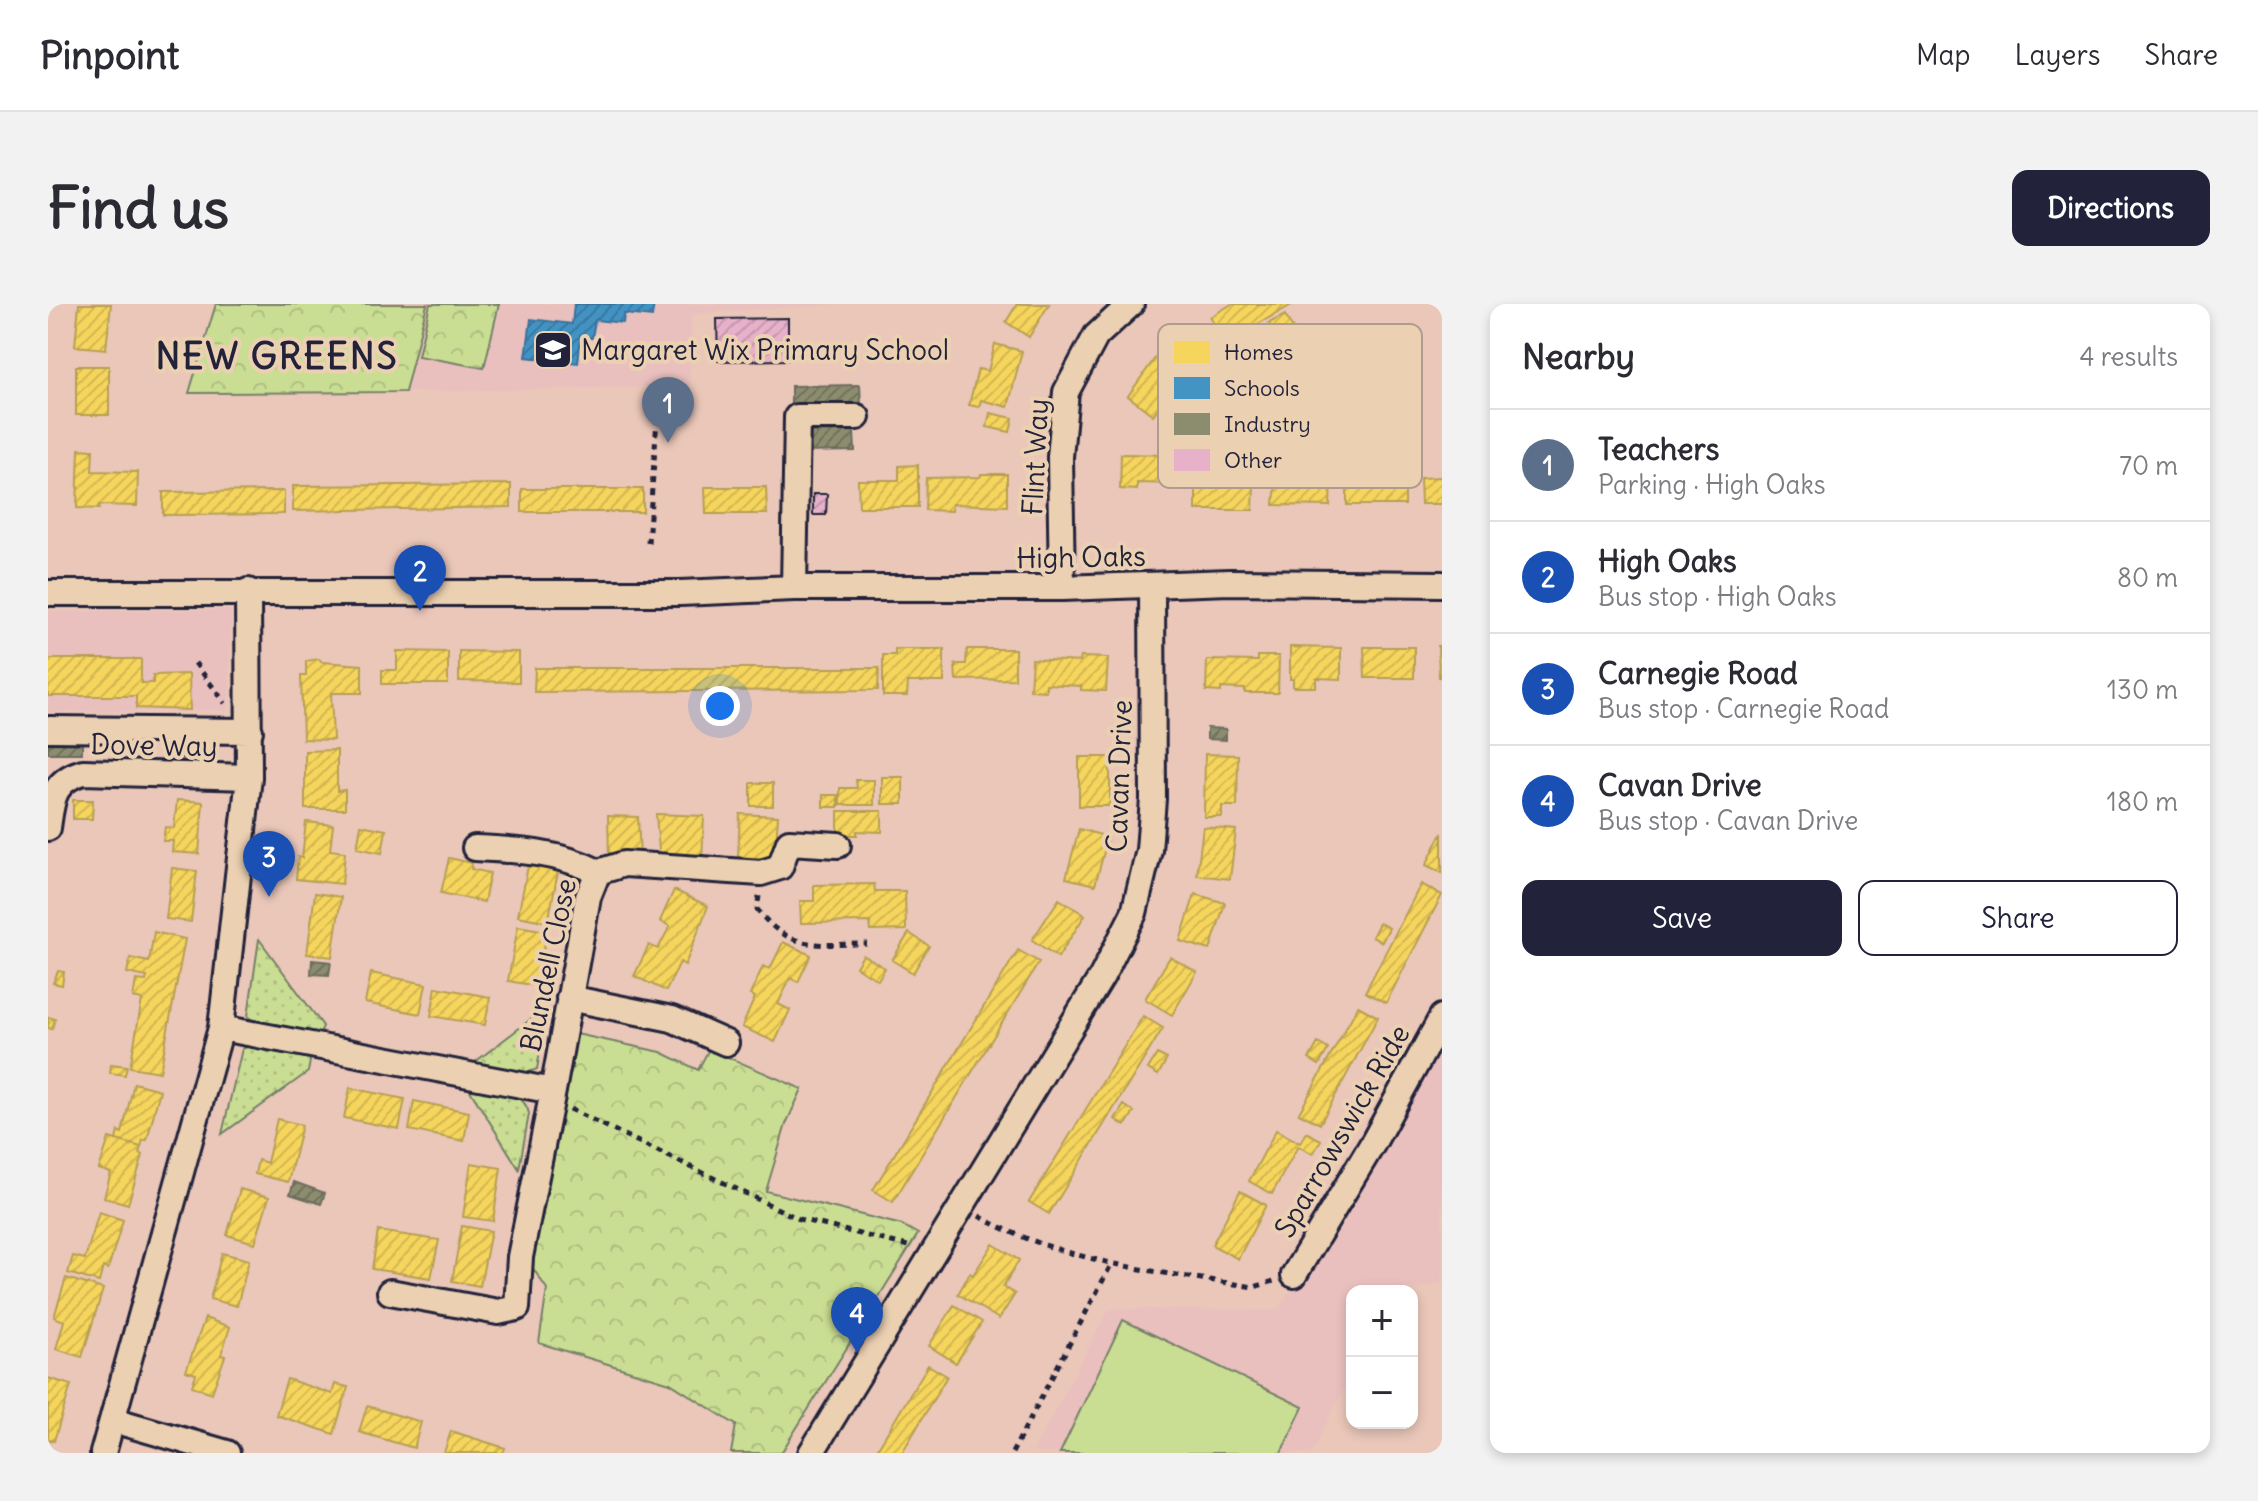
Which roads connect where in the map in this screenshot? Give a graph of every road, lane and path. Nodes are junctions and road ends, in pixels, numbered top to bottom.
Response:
1 (1131, 304) edge
2 (660, 379) dead end
3 (857, 417) dead end
4 (648, 543) dead end
5 (1442, 584) edge
6 (1152, 586) junction
7 (794, 588) junction
8 (1062, 588) junction
9 (248, 591) junction
10 (48, 593) edge
11 (195, 663) dead end
12 (48, 729) edge
13 (240, 731) junction
14 (249, 777) junction
15 (48, 828) edge
16 (838, 845) dead end
17 (475, 848) dead end
18 (598, 872) junction
19 (761, 873) junction
20 (867, 944) dead end
21 (569, 998) junction
22 (1442, 1017) edge
23 (221, 1028) junction
24 (726, 1043) dead end
25 (552, 1095) junction
26 (961, 1206) junction
27 (933, 1253) junction
28 (1112, 1263) junction
29 (1294, 1275) joint
30 (390, 1292) dead end
31 (113, 1420) junction
32 (103, 1453) edge
33 (227, 1453) edge
34 (811, 1453) edge
35 (1012, 1453) edge

1 - 8 street, Flint Way
2 - 4 path
3 - 7 street
5 - 6 street, High Oaks
6 - 8 street, High Oaks
6 - 26 street, Cavan Drive
7 - 8 street, High Oaks
7 - 9 street, High Oaks
9 - 10 street, High Oaks
9 - 13 street
11 - 13 path
12 - 13 street
13 - 14 street
14 - 15 street, Dove Way
14 - 23 street
16 - 19 street
17 - 18 street
18 - 19 street, Blundell Close
18 - 21 street, Blundell Close
19 - 20 path
21 - 24 street
21 - 25 street, Blundell Close
22 - 29 street, Sparrowswick Ride
23 - 25 street, Blundell Close
23 - 31 street
25 - 27 path
25 - 30 street, Blundell Close
26 - 27 street, Cavan Drive
26 - 28 path
27 - 34 street, Cavan Drive
28 - 29 path
28 - 35 path
31 - 32 street
31 - 33 street

